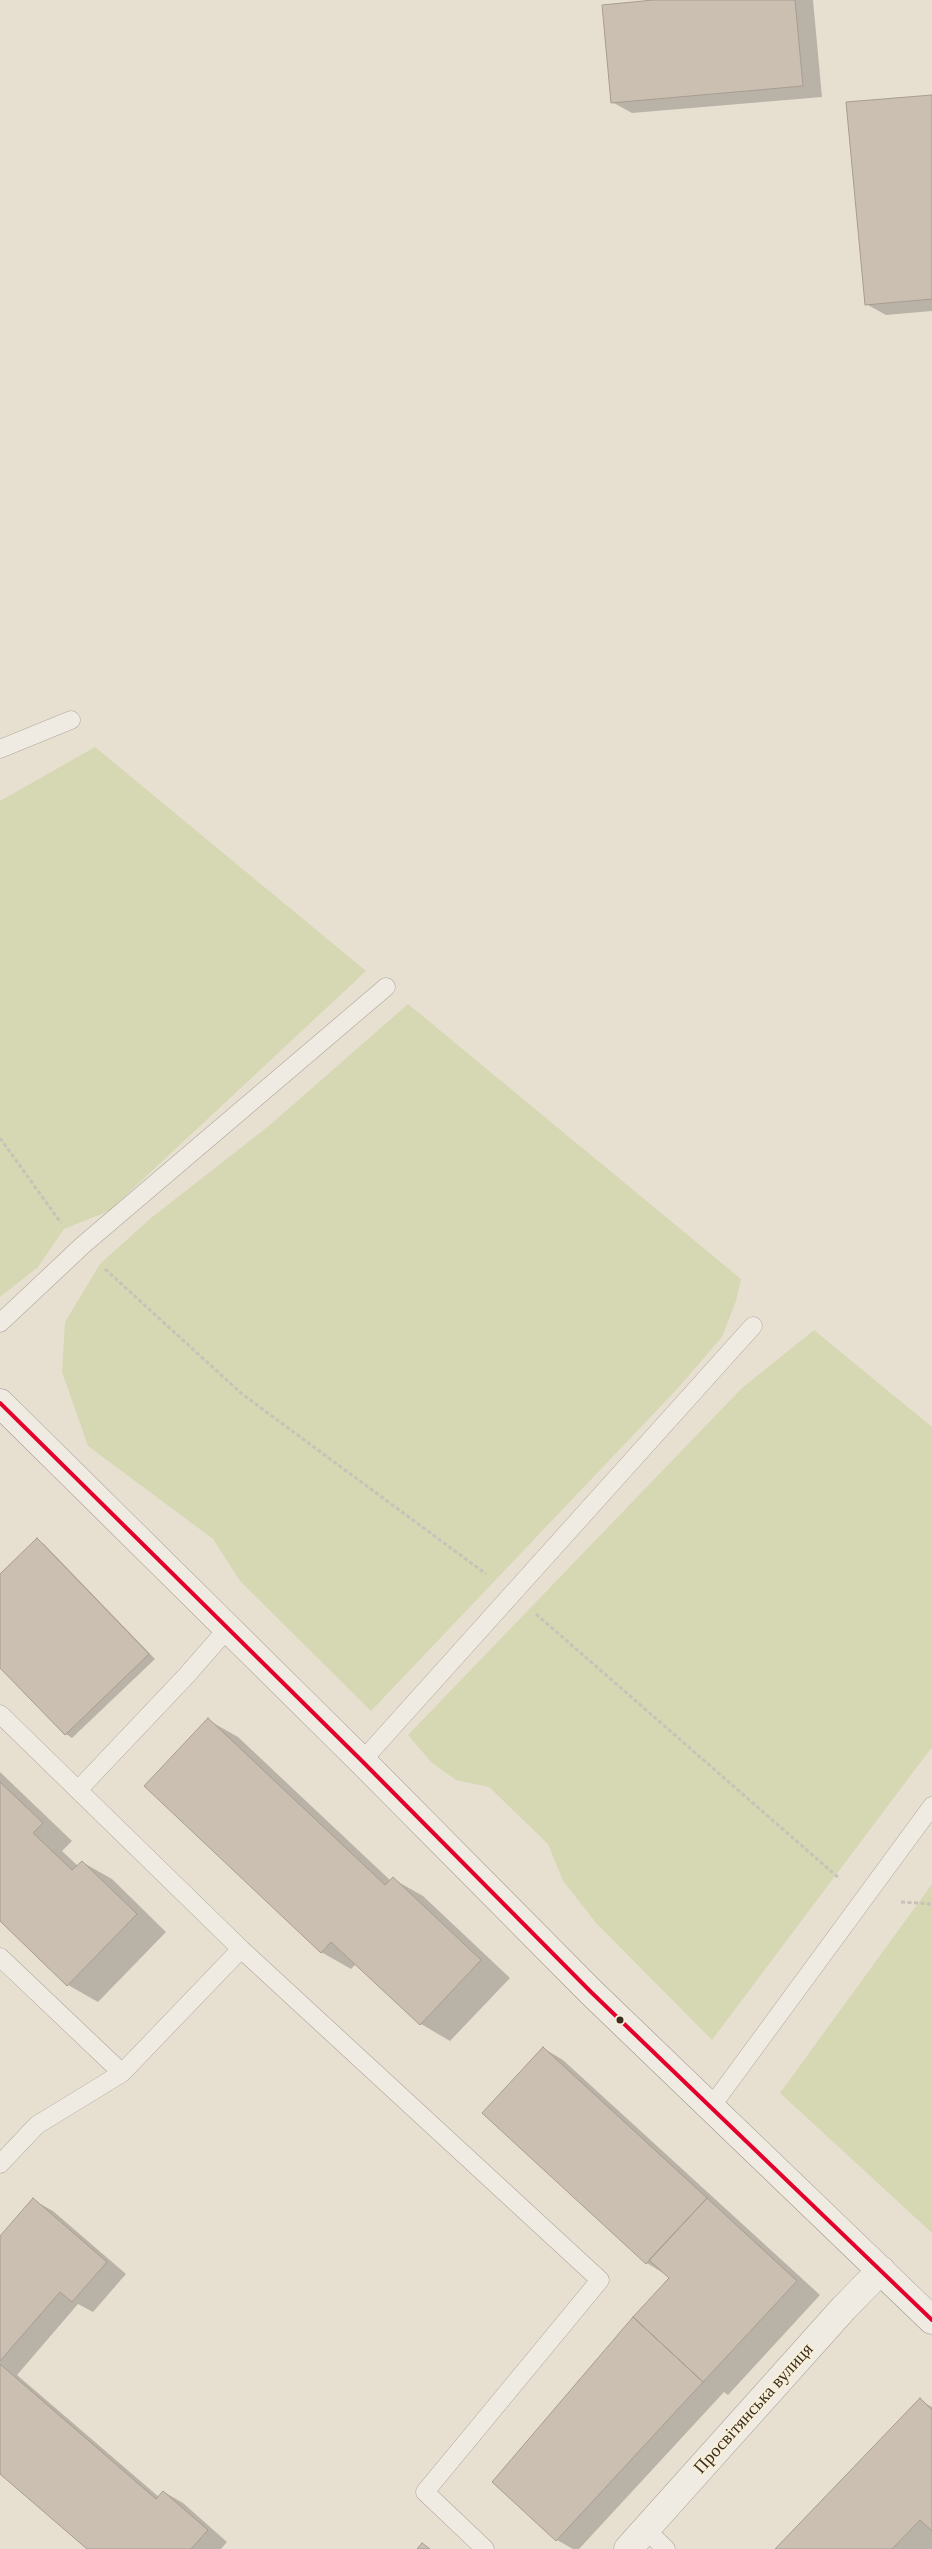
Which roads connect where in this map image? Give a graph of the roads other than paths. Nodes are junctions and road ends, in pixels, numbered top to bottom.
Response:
1 (71, 720) dead end
2 (0, 750) edge
3 (386, 987) dead end
4 (0, 1324) edge
5 (753, 1326) dead end
6 (0, 1403) edge
7 (228, 1628) junction
8 (0, 1714) edge
9 (362, 1761) junction
10 (79, 1789) junction
11 (932, 1806) edge
12 (241, 1948) junction
13 (0, 1957) edge
14 (122, 2073) junction
15 (710, 2108) junction
16 (0, 2164) edge
17 (881, 2270) junction
18 (932, 2320) edge
19 (637, 2539) edge
20 (485, 2549) edge
21 (666, 2549) edge

1 - 2 lane
3 - 4 lane
5 - 9 lane
6 - 7 main road
7 - 9 main road
7 - 10 lane
8 - 10 lane
9 - 15 main road
10 - 12 lane
11 - 15 lane
12 - 14 lane
12 - 20 lane
13 - 14 lane
14 - 16 lane
15 - 17 main road
17 - 18 main road
17 - 19 main road, Просвітянська вулиця
19 - 21 lane

